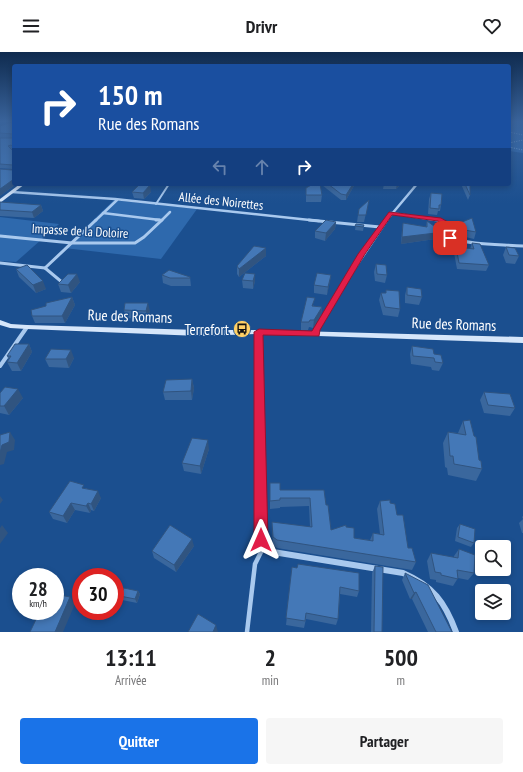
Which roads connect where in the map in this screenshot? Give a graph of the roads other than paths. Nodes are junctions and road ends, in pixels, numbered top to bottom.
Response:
1 (20, 186) edge
2 (168, 186) edge
3 (415, 186) edge
4 (12, 192) junction
5 (117, 200) junction
6 (0, 201) edge
7 (156, 204) junction
8 (170, 212) dead end
9 (104, 213) junction
10 (391, 213) junction
11 (160, 220) junction
12 (380, 227) junction
13 (0, 236) edge
14 (72, 243) junction
15 (523, 246) edge
16 (0, 264) edge
17 (45, 268) junction
18 (63, 283) edge
19 (0, 322) edge
20 (27, 327) junction
21 (259, 332) junction
22 (316, 334) junction
23 (523, 340) edge
24 (0, 366) edge
25 (264, 546) junction
26 (247, 632) edge
27 (456, 632) edge

1 - 4 street
2 - 7 lane
3 - 10 street
4 - 5 street, Allée des Noirettes
4 - 6 street
5 - 7 street, Allée des Noirettes
5 - 9 street
7 - 12 street, Allée des Noirettes
8 - 11 street, Impasse de la Doloire
9 - 11 street
9 - 14 street
10 - 12 street
10 - 15 street
11 - 14 street, Impasse de la Doloire
12 - 22 street
13 - 14 street, Impasse de la Doloire
14 - 17 street
16 - 17 street
17 - 18 street
19 - 20 street, Rue des Romans
20 - 21 street, Rue des Romans
20 - 24 street
21 - 22 street, Rue des Romans
21 - 25 street
22 - 23 street, Rue des Romans
25 - 26 lane
25 - 27 street

